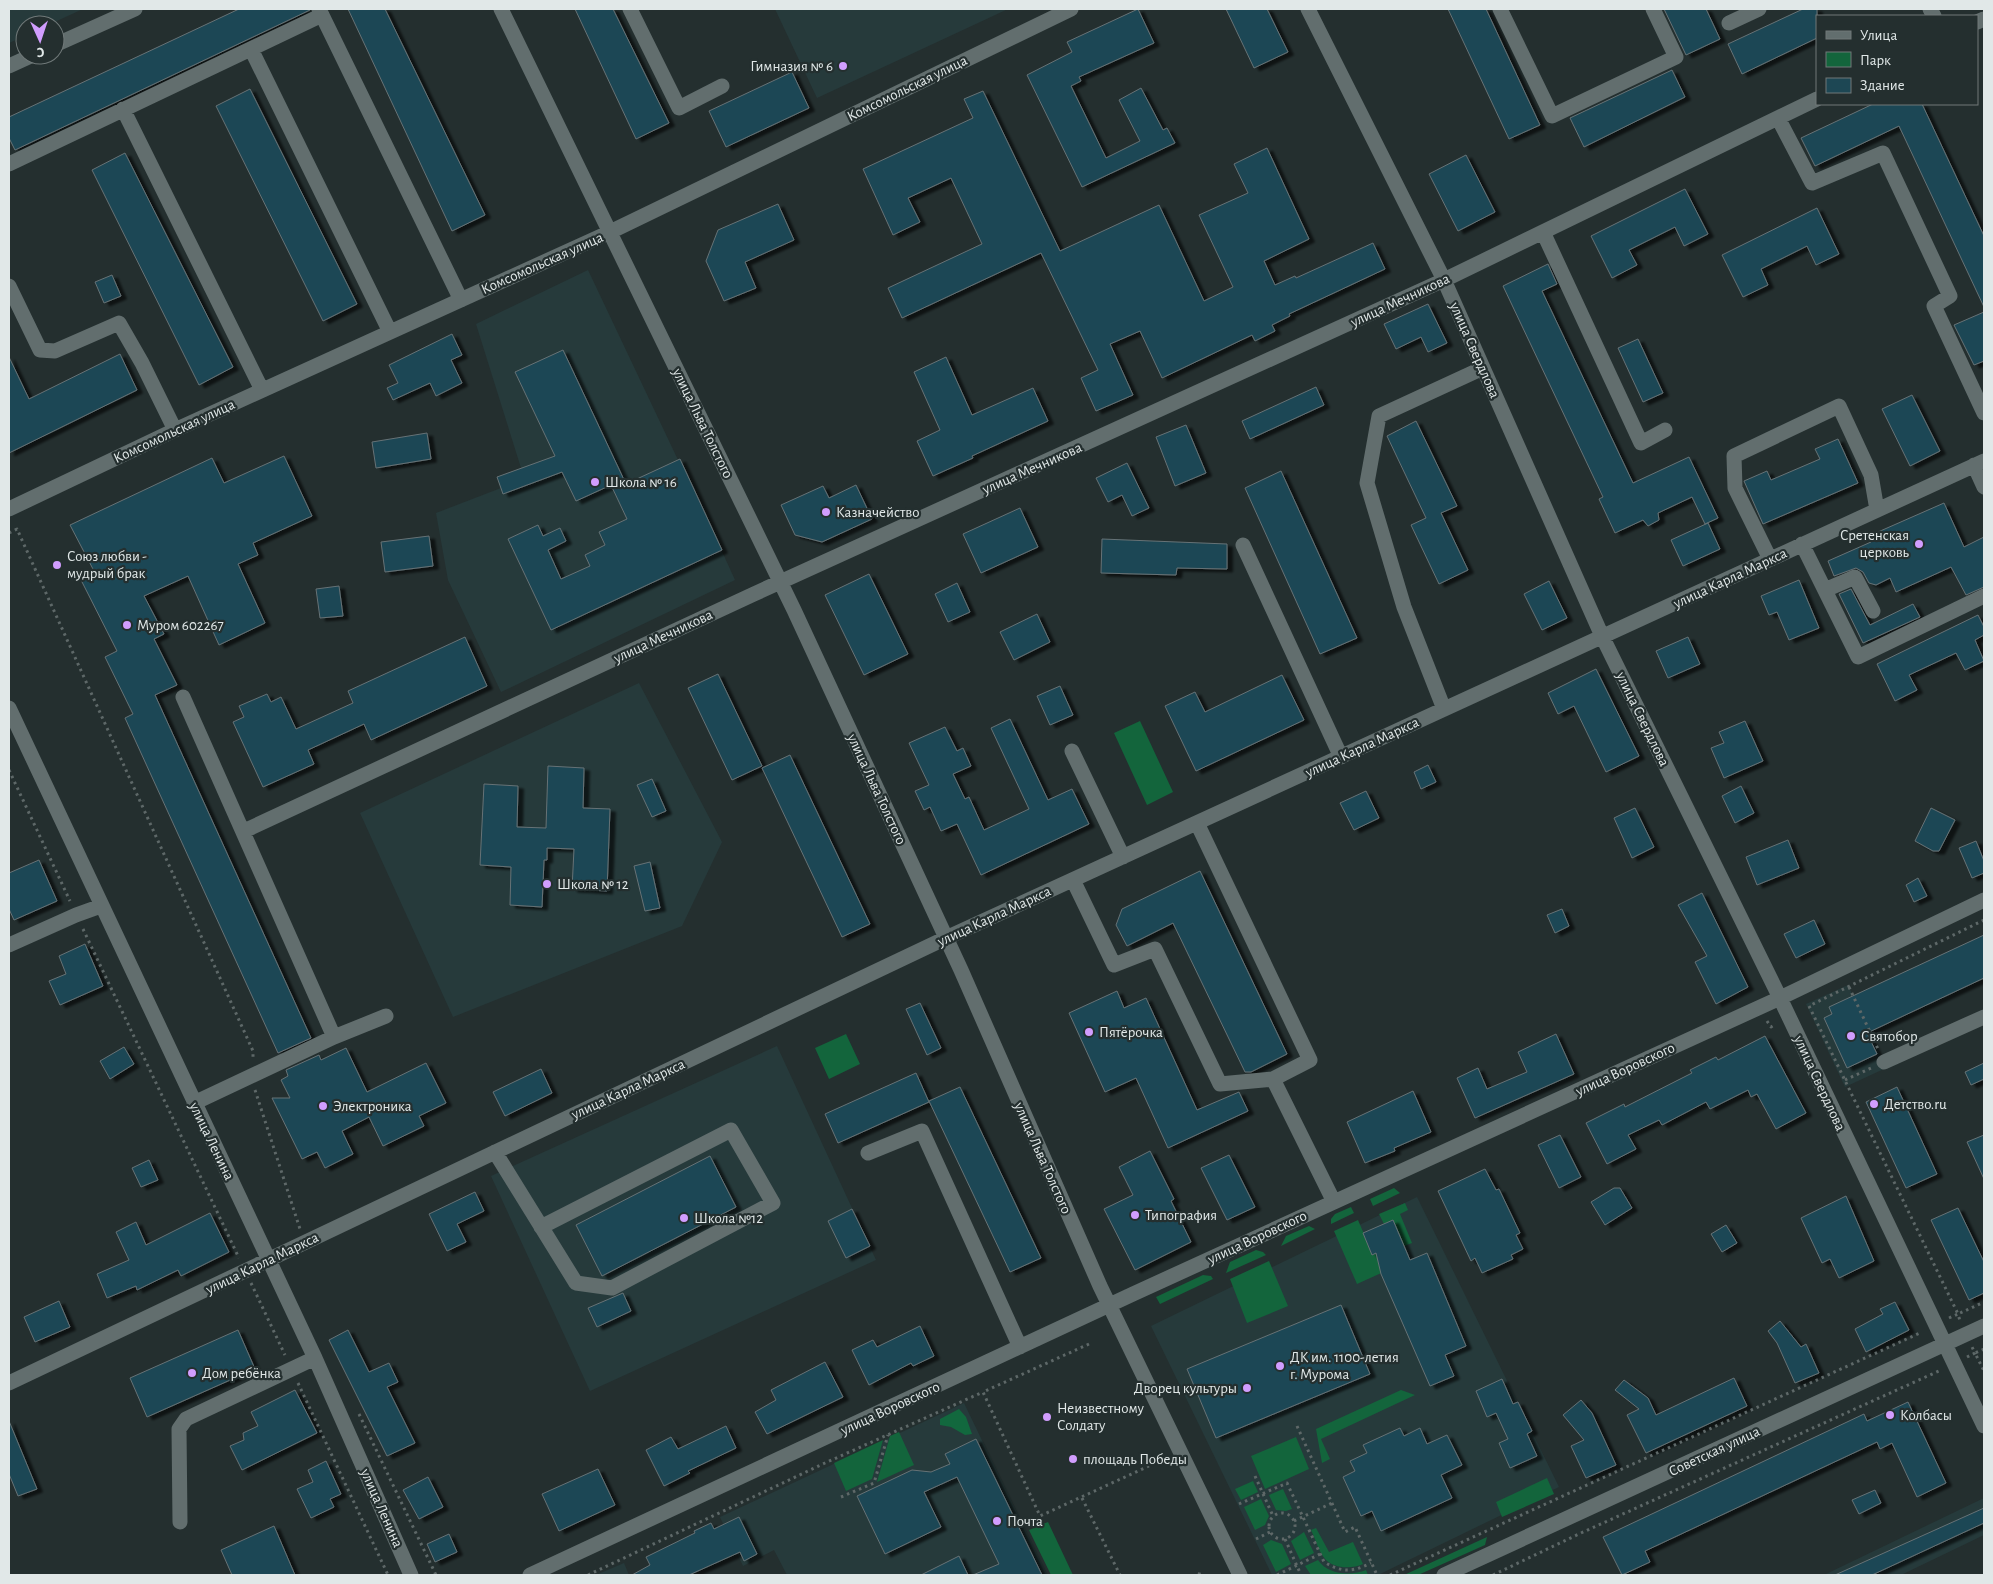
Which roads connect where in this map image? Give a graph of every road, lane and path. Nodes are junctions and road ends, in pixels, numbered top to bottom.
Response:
1 (135, 9) edge
2 (502, 9) edge
3 (630, 9) edge
4 (1072, 9) edge
5 (1308, 9) edge
6 (1500, 9) edge
7 (1653, 9) edge
8 (1759, 9) edge
9 (321, 12) edge
10 (1729, 23) dead end
11 (65, 40) edge
12 (250, 49) junction
13 (722, 86) dead end
14 (1816, 99) edge
15 (123, 109) junction
16 (1778, 118) junction
17 (9, 164) edge
18 (610, 232) junction
19 (1543, 232) junction
20 (1444, 280) junction
21 (9, 286) edge
22 (461, 300) junction
23 (390, 332) junction
24 (1483, 368) junction
25 (262, 390) junction
26 (1984, 413) edge
27 (175, 430) junction
28 (1665, 430) dead end
29 (1979, 463) edge
30 (1984, 487) edge
31 (9, 510) edge
32 (1878, 510) junction
33 (9, 533) edge
34 (1802, 544) junction
35 (1243, 545) dead end
36 (1770, 559) junction
37 (781, 582) junction
38 (1825, 590) junction
39 (1984, 596) edge
40 (1873, 611) dead end
41 (1602, 636) junction
42 (183, 698) dead end
43 (9, 708) edge
44 (1444, 709) junction
45 (1072, 751) dead end
46 (1341, 756) junction
47 (9, 770) edge
48 (1197, 823) junction
49 (244, 831) junction
50 (1123, 857) junction
51 (1074, 880) junction
52 (1984, 900) edge
53 (101, 906) junction
54 (76, 914) junction
55 (1984, 920) edge
56 (946, 938) junction
57 (9, 945) edge
58 (1849, 987) junction
59 (1780, 998) junction
60 (386, 1016) dead end
61 (1984, 1017) edge
62 (334, 1037) junction
63 (1884, 1062) junction
64 (254, 1075) junction
65 (1273, 1078) junction
66 (1845, 1080) junction
67 (194, 1103) junction
68 (495, 1152) junction
69 (868, 1154) dead end
70 (1334, 1202) junction
71 (541, 1227) junction
72 (305, 1242) junction
73 (269, 1260) junction
74 (246, 1272) junction
75 (1984, 1302) edge
76 (1109, 1305) junction
77 (1936, 1325) junction
78 (1984, 1326) edge
79 (1090, 1344) dead end
80 (1945, 1344) junction
81 (1020, 1347) junction
82 (1984, 1349) edge
83 (315, 1358) junction
84 (292, 1369) junction
85 (1984, 1371) edge
86 (9, 1383) edge
87 (982, 1392) junction
88 (359, 1413) dead end
89 (1297, 1426) dead end
90 (1984, 1426) edge
91 (888, 1435) junction
92 (1149, 1466) dead end
93 (1255, 1476) dead end
94 (1263, 1493) junction
95 (840, 1497) dead end
96 (1082, 1498) junction
97 (1332, 1503) junction
98 (1239, 1504) dead end
99 (1273, 1516) junction
100 (1302, 1517) junction
101 (1294, 1521) junction
102 (180, 1522) dead end
103 (1270, 1532) junction
104 (1256, 1539) dead end
105 (1285, 1539) junction
106 (1320, 1554) junction
107 (1371, 1563) junction
108 (1296, 1565) junction
109 (1200, 1570) dead end
110 (388, 1575) edge
111 (411, 1575) edge
112 (436, 1575) edge
113 (530, 1575) edge
114 (588, 1575) edge
115 (1120, 1575) edge
116 (1199, 1575) edge
117 (1240, 1575) edge
118 (1277, 1575) edge
119 (1301, 1575) edge
120 (1377, 1575) edge
121 (1390, 1575) edge
122 (1444, 1575) edge

1 - 11 street
2 - 18 street, улица Льва Толстого
3 - 13 street
4 - 18 street, Комсомольская улица
5 - 20 street, улица Свердлова
6 - 7 street
8 - 10 street
9 - 12 street
9 - 22 street
12 - 15 street
12 - 23 street
14 - 16 street, улица Мечникова
15 - 17 street
15 - 25 street
16 - 19 street, улица Мечникова
16 - 26 street
18 - 22 street, Комсомольская улица
18 - 37 street, улица Льва Толстого
19 - 20 street, улица Мечникова
19 - 28 street
20 - 24 street, улица Свердлова
20 - 37 street, улица Мечникова
21 - 27 street
22 - 23 street, Комсомольская улица
23 - 25 street, Комсомольская улица
24 - 41 street, улица Свердлова
24 - 44 street
25 - 27 street, Комсомольская улица
27 - 31 street, Комсомольская улица
29 - 30 street
29 - 32 street, улица Карла Маркса
32 - 34 street, улица Карла Маркса
32 - 36 street
33 - 64 path
34 - 36 street, улица Карла Маркса
34 - 38 street
35 - 46 street
36 - 41 street, улица Карла Маркса
37 - 49 street, улица Мечникова
37 - 56 street, улица Льва Толстого
38 - 39 street
38 - 40 street
41 - 44 street, улица Карла Маркса
41 - 59 street, улица Свердлова
42 - 49 street
43 - 53 street, улица Ленина
44 - 46 street, улица Карла Маркса
45 - 50 street
46 - 48 street, улица Карла Маркса
47 - 54 path
48 - 50 street, улица Карла Маркса
48 - 65 street
49 - 62 street
50 - 51 street, улица Карла Маркса
51 - 56 street, улица Карла Маркса
51 - 65 street
52 - 59 street, улица Воровского
53 - 54 street
53 - 67 street, улица Ленина
54 - 57 street
54 - 74 path
55 - 58 path
56 - 68 street, улица Карла Маркса
56 - 76 street, улица Льва Толстого
58 - 63 path
58 - 66 path
59 - 70 street, улица Воровского
59 - 77 street, улица Свердлова
60 - 62 street
61 - 63 street
62 - 64 street
63 - 66 path
64 - 67 street
64 - 72 path
65 - 70 street
66 - 75 path
67 - 73 street, улица Ленина
68 - 71 street
68 - 72 street, улица Карла Маркса
69 - 81 street
70 - 76 street, улица Воровского
71 - 71 street
72 - 73 street, улица Карла Маркса
73 - 74 street, улица Карла Маркса
73 - 83 street, улица Ленина
74 - 84 path
74 - 86 street, улица Карла Маркса
76 - 81 street, улица Воровского
76 - 117 street, улица Льва Толстого
77 - 80 street, улица Свердлова
77 - 121 path
78 - 80 street, Советская улица
79 - 87 path
80 - 90 street, улица Свердлова
80 - 122 street, Советская улица
81 - 113 street, улица Воровского
82 - 85 path
83 - 84 street
83 - 111 street, улица Ленина
84 - 102 street
84 - 110 path
87 - 91 path
87 - 96 path
88 - 112 path
89 - 97 path
91 - 95 path
91 - 114 path
92 - 96 path
93 - 94 path
94 - 98 path
94 - 99 path
94 - 100 path
96 - 115 path
97 - 100 path
97 - 107 path
99 - 101 path
99 - 103 path
100 - 101 path
100 - 106 path
101 - 105 path
103 - 104 path
103 - 105 path
105 - 108 path
106 - 107 path
106 - 108 path
107 - 120 path
108 - 118 path
108 - 119 path
109 - 116 path

